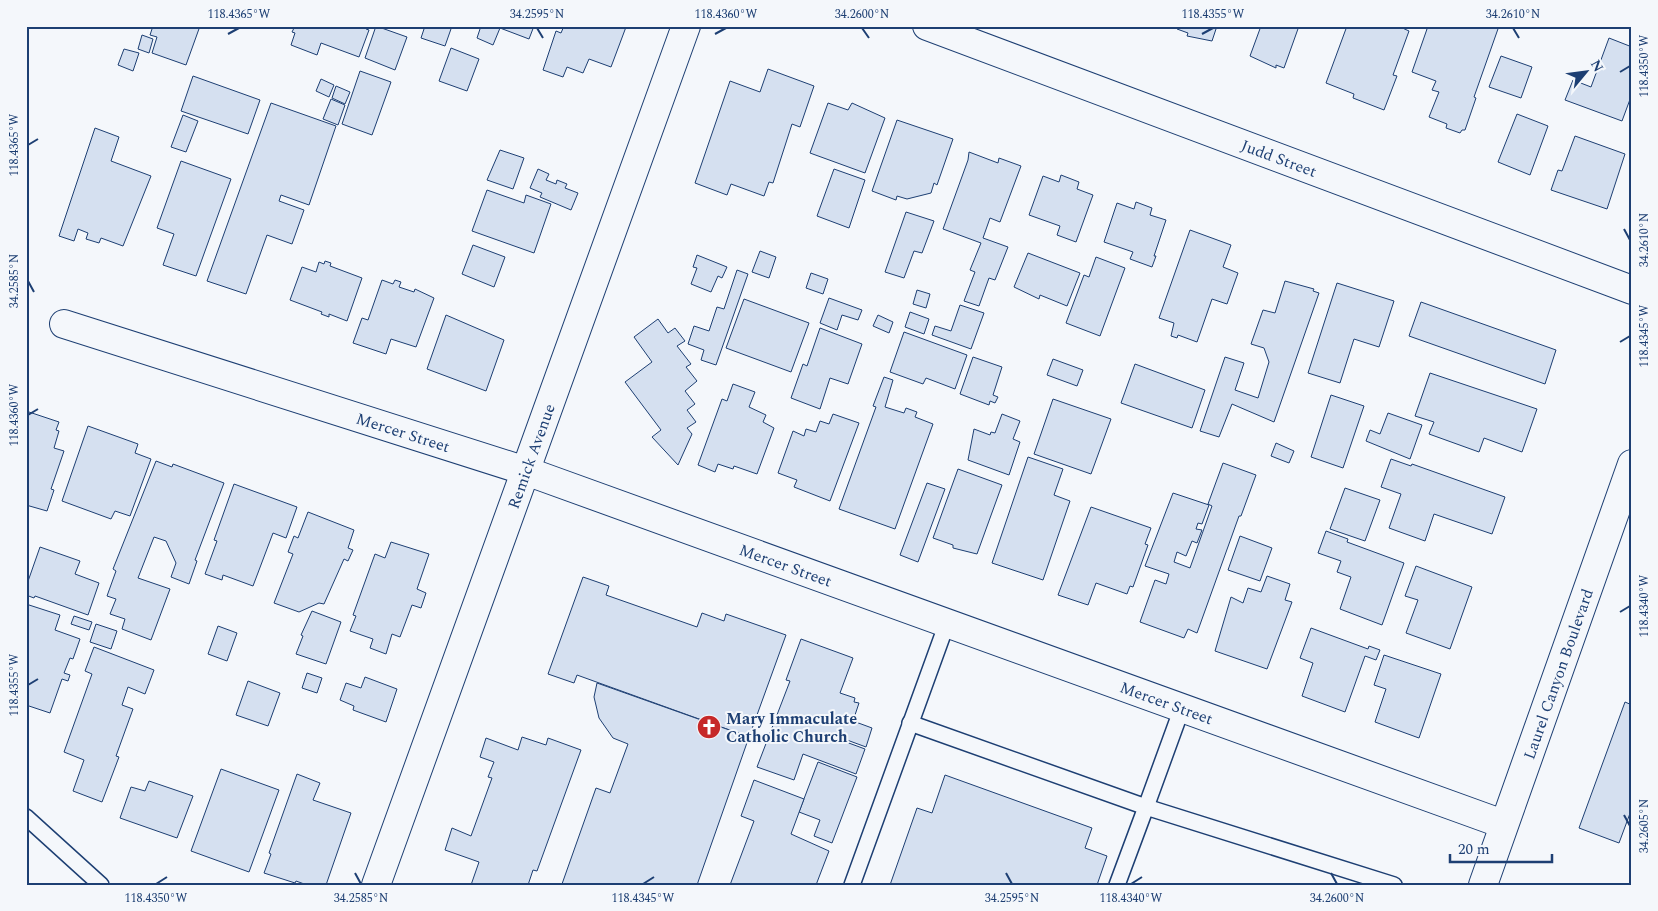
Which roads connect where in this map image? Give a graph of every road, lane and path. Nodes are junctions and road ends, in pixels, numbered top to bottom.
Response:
1 (686, 26) edge
2 (927, 26) edge
3 (1632, 290) edge
4 (64, 324) dead end
5 (1632, 464) edge
6 (526, 471) junction
7 (947, 624) junction
8 (1182, 708) junction
9 (910, 723) junction
10 (1146, 807) junction
11 (26, 817) edge
12 (1502, 824) junction
13 (1357, 879) edge
14 (1122, 884) edge
15 (101, 885) edge
16 (376, 885) edge
17 (852, 885) edge
18 (1394, 885) edge
19 (1482, 885) edge

1 - 6 street, Remick Avenue
2 - 3 street, Judd Street
4 - 6 street, Mercer Street
5 - 12 street, Laurel Canyon Boulevard
6 - 7 street, Mercer Street
6 - 16 street, Remick Avenue
7 - 8 street, Mercer Street
7 - 9 lane
8 - 10 lane
8 - 12 street, Mercer Street
9 - 10 lane
9 - 17 lane
10 - 13 lane
10 - 14 lane
11 - 15 lane
12 - 19 street, Laurel Canyon Boulevard
13 - 18 lane

